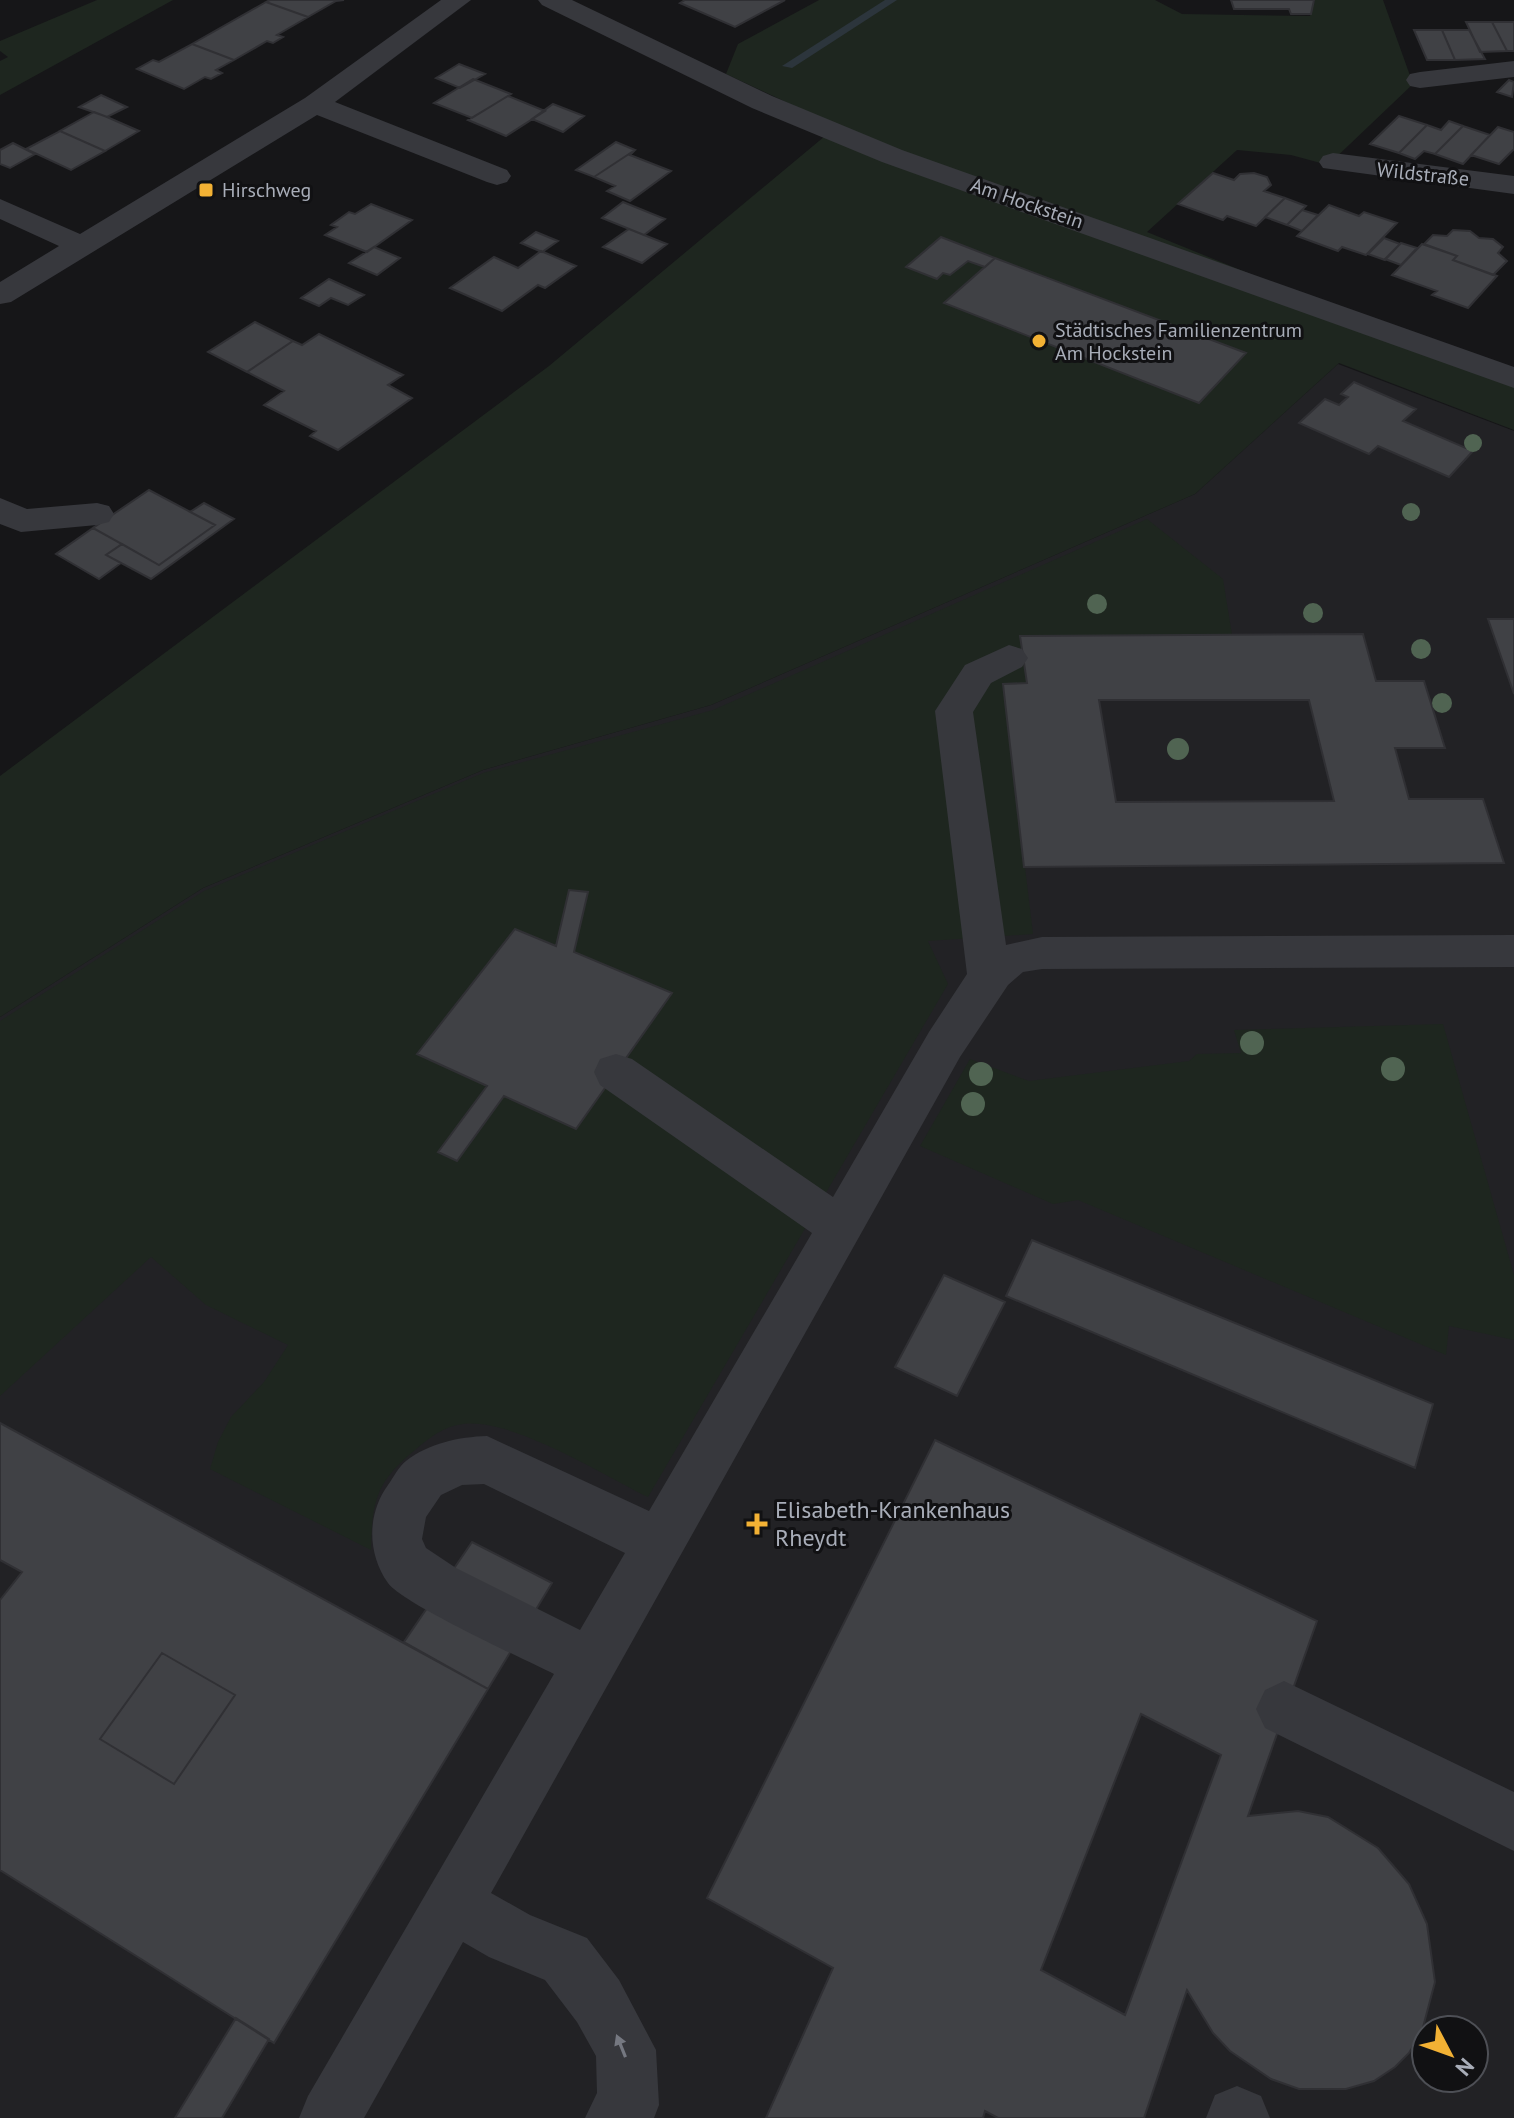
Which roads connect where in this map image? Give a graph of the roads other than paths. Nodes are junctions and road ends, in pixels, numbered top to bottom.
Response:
1 (458, 0) edge
2 (556, 1) edge
3 (1514, 69) edge
4 (1420, 80) dead end
5 (315, 104) junction
6 (1333, 162) dead end
7 (497, 176) dead end
8 (1514, 185) edge
9 (0, 208) edge
10 (82, 246) junction
11 (0, 295) edge
12 (1514, 378) edge
13 (0, 509) edge
14 (97, 514) dead end
15 (1009, 658) dead end
16 (1514, 951) edge
17 (989, 977) junction
18 (616, 1072) dead end
19 (841, 1228) junction
20 (660, 1543) junction
21 (591, 1664) junction
22 (1284, 1709) dead end
23 (1514, 1822) edge
24 (453, 1904) junction
25 (330, 2118) edge
26 (616, 2118) edge

1 - 5 street
2 - 12 street, Am Hockstein
3 - 4 street
5 - 7 street
5 - 10 street
6 - 8 street, Wildstraße
9 - 10 street
10 - 11 street
13 - 14 street
15 - 17 street
16 - 17 street
17 - 19 street
18 - 19 street
19 - 20 street
20 - 21 street
20 - 21 street
21 - 24 street
22 - 23 street
24 - 25 street
26 -> 24 street

